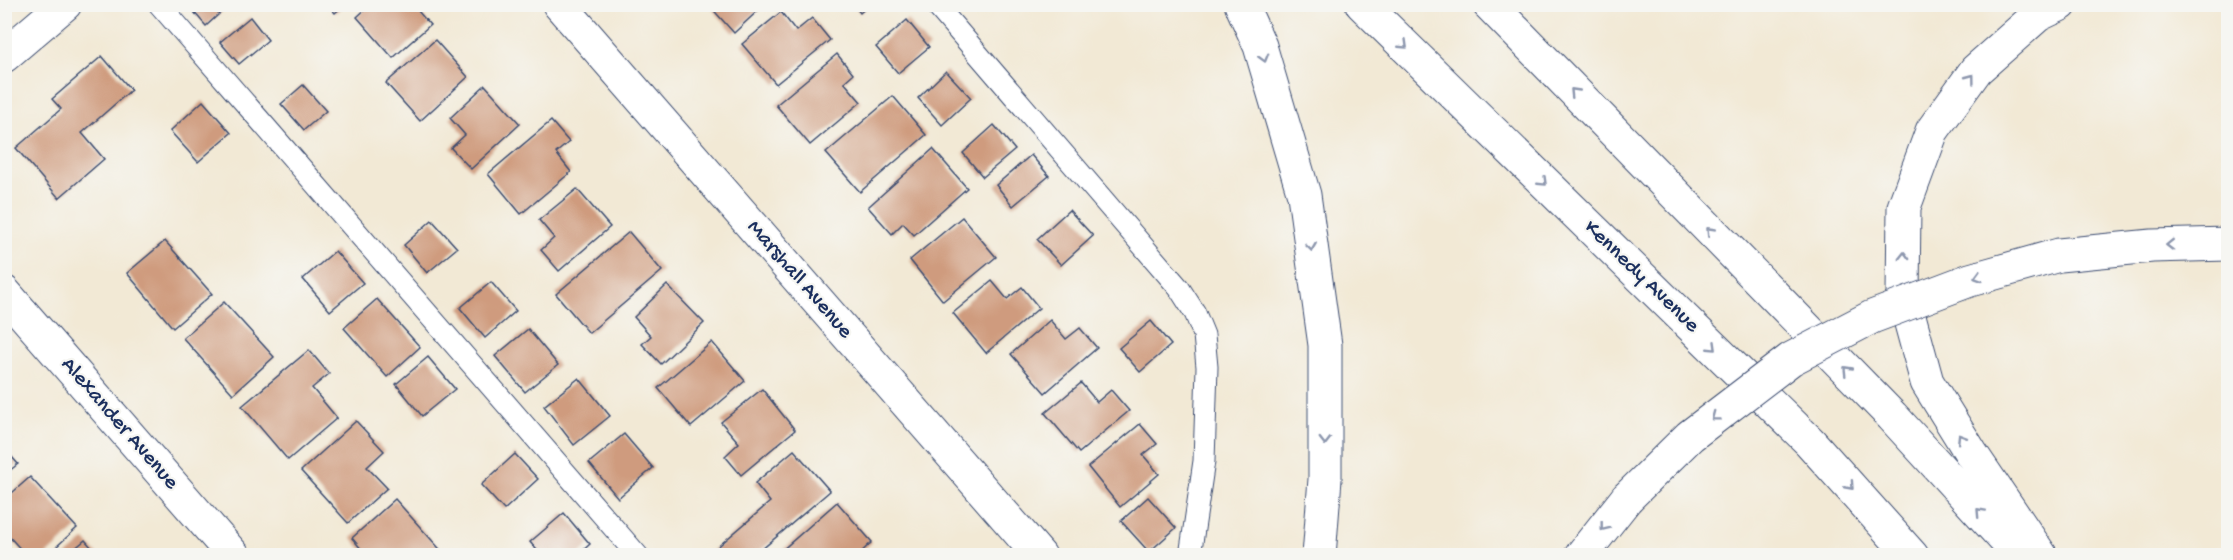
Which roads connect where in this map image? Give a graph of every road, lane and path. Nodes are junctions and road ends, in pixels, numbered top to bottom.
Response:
1 (65, 4) edge
2 (159, 4) edge
3 (559, 4) edge
4 (935, 4) edge
5 (1241, 4) edge
6 (1362, 4) edge
7 (1489, 4) edge
8 (2061, 4) edge
9 (4, 56) edge
10 (2229, 244) edge
11 (4, 292) edge
12 (234, 555) edge
13 (638, 555) edge
14 (1040, 555) edge
15 (1190, 555) edge
16 (1319, 555) edge
17 (1581, 555) edge
18 (1912, 555) edge
19 (2020, 555) edge
20 (2041, 555) edge

1 - 9 main road
2 - 13 lane
3 - 14 main road, Marshall Avenue
4 - 15 lane
5 -> 16 main road
6 -> 18 main road, Kennedy Avenue
19 -> 7 main road
20 -> 8 main road
10 -> 17 main road, bridge
11 - 12 main road, Alexander Avenue

